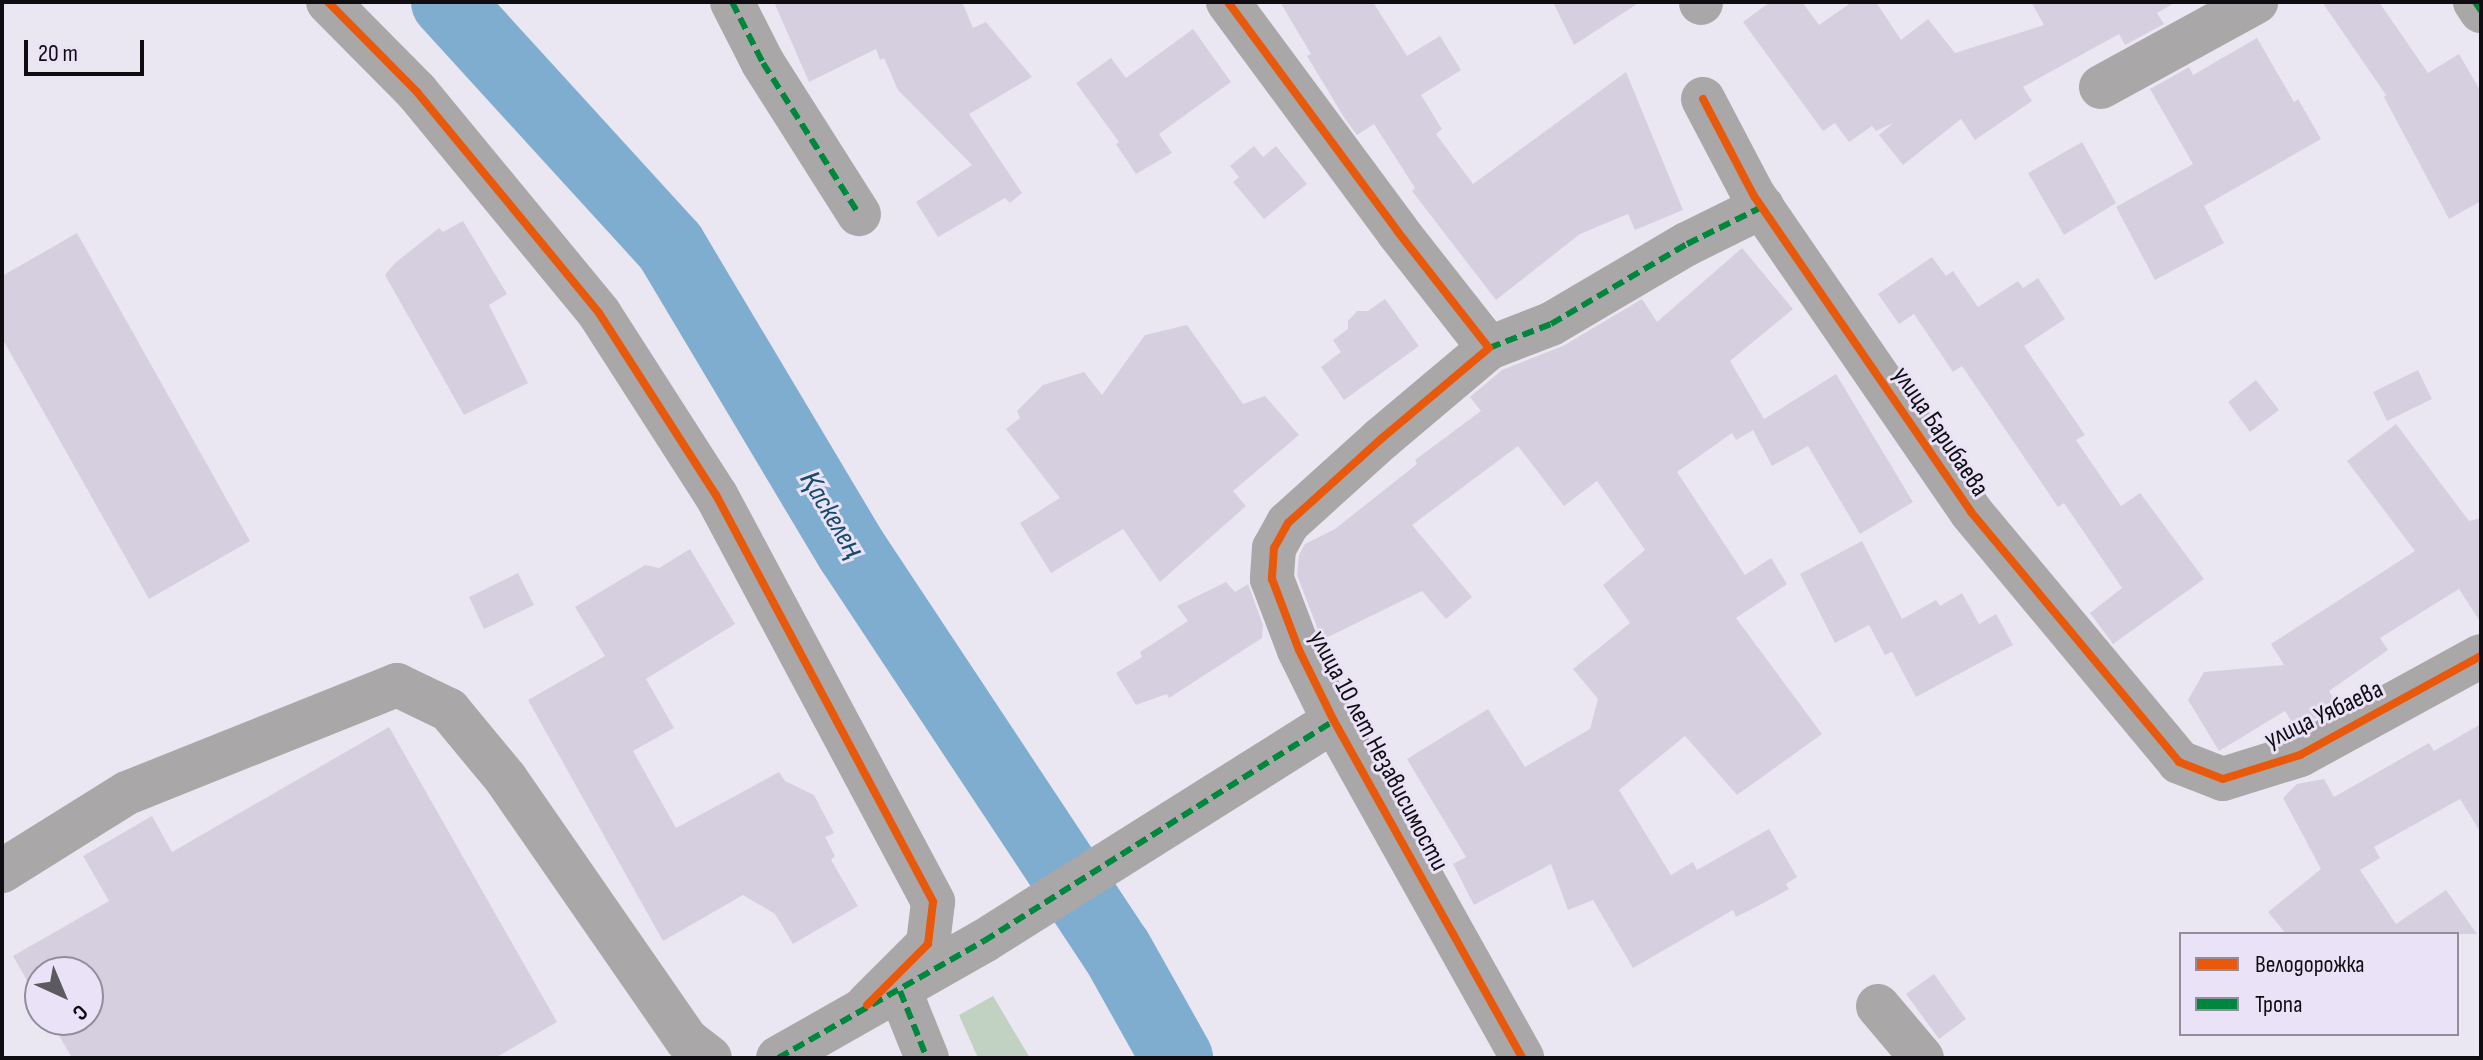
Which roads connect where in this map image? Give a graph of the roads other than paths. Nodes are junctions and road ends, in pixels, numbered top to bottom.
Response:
1 (328, 2) edge
2 (732, 2) edge
3 (1228, 2) edge
4 (2256, 2) edge
5 (2475, 2) edge
6 (2481, 11) edge
7 (2101, 87) dead end
8 (1703, 99) dead end
9 (1762, 207) junction
10 (859, 214) dead end
11 (1489, 348) junction
12 (2481, 656) edge
13 (1334, 721) junction
14 (2179, 762) joint
15 (2, 871) edge
16 (884, 998) junction
17 (1878, 1006) dead end
18 (1918, 1057) edge
19 (710, 1058) edge
20 (778, 1058) edge
21 (927, 1058) edge
22 (1522, 1058) edge

1 - 16 street
2 - 10 street
3 - 11 street
4 - 7 street
5 - 6 street
8 - 9 street, улица Барибаева
9 - 11 street, улица 10 лет Независимости
9 - 14 street, улица Барибаева
11 - 13 street, улица 10 лет Независимости
12 - 14 street, улица Уябаева
13 - 16 street
13 - 22 street, улица 10 лет Независимости
15 - 19 street
16 - 20 street
16 - 21 street
17 - 18 street

